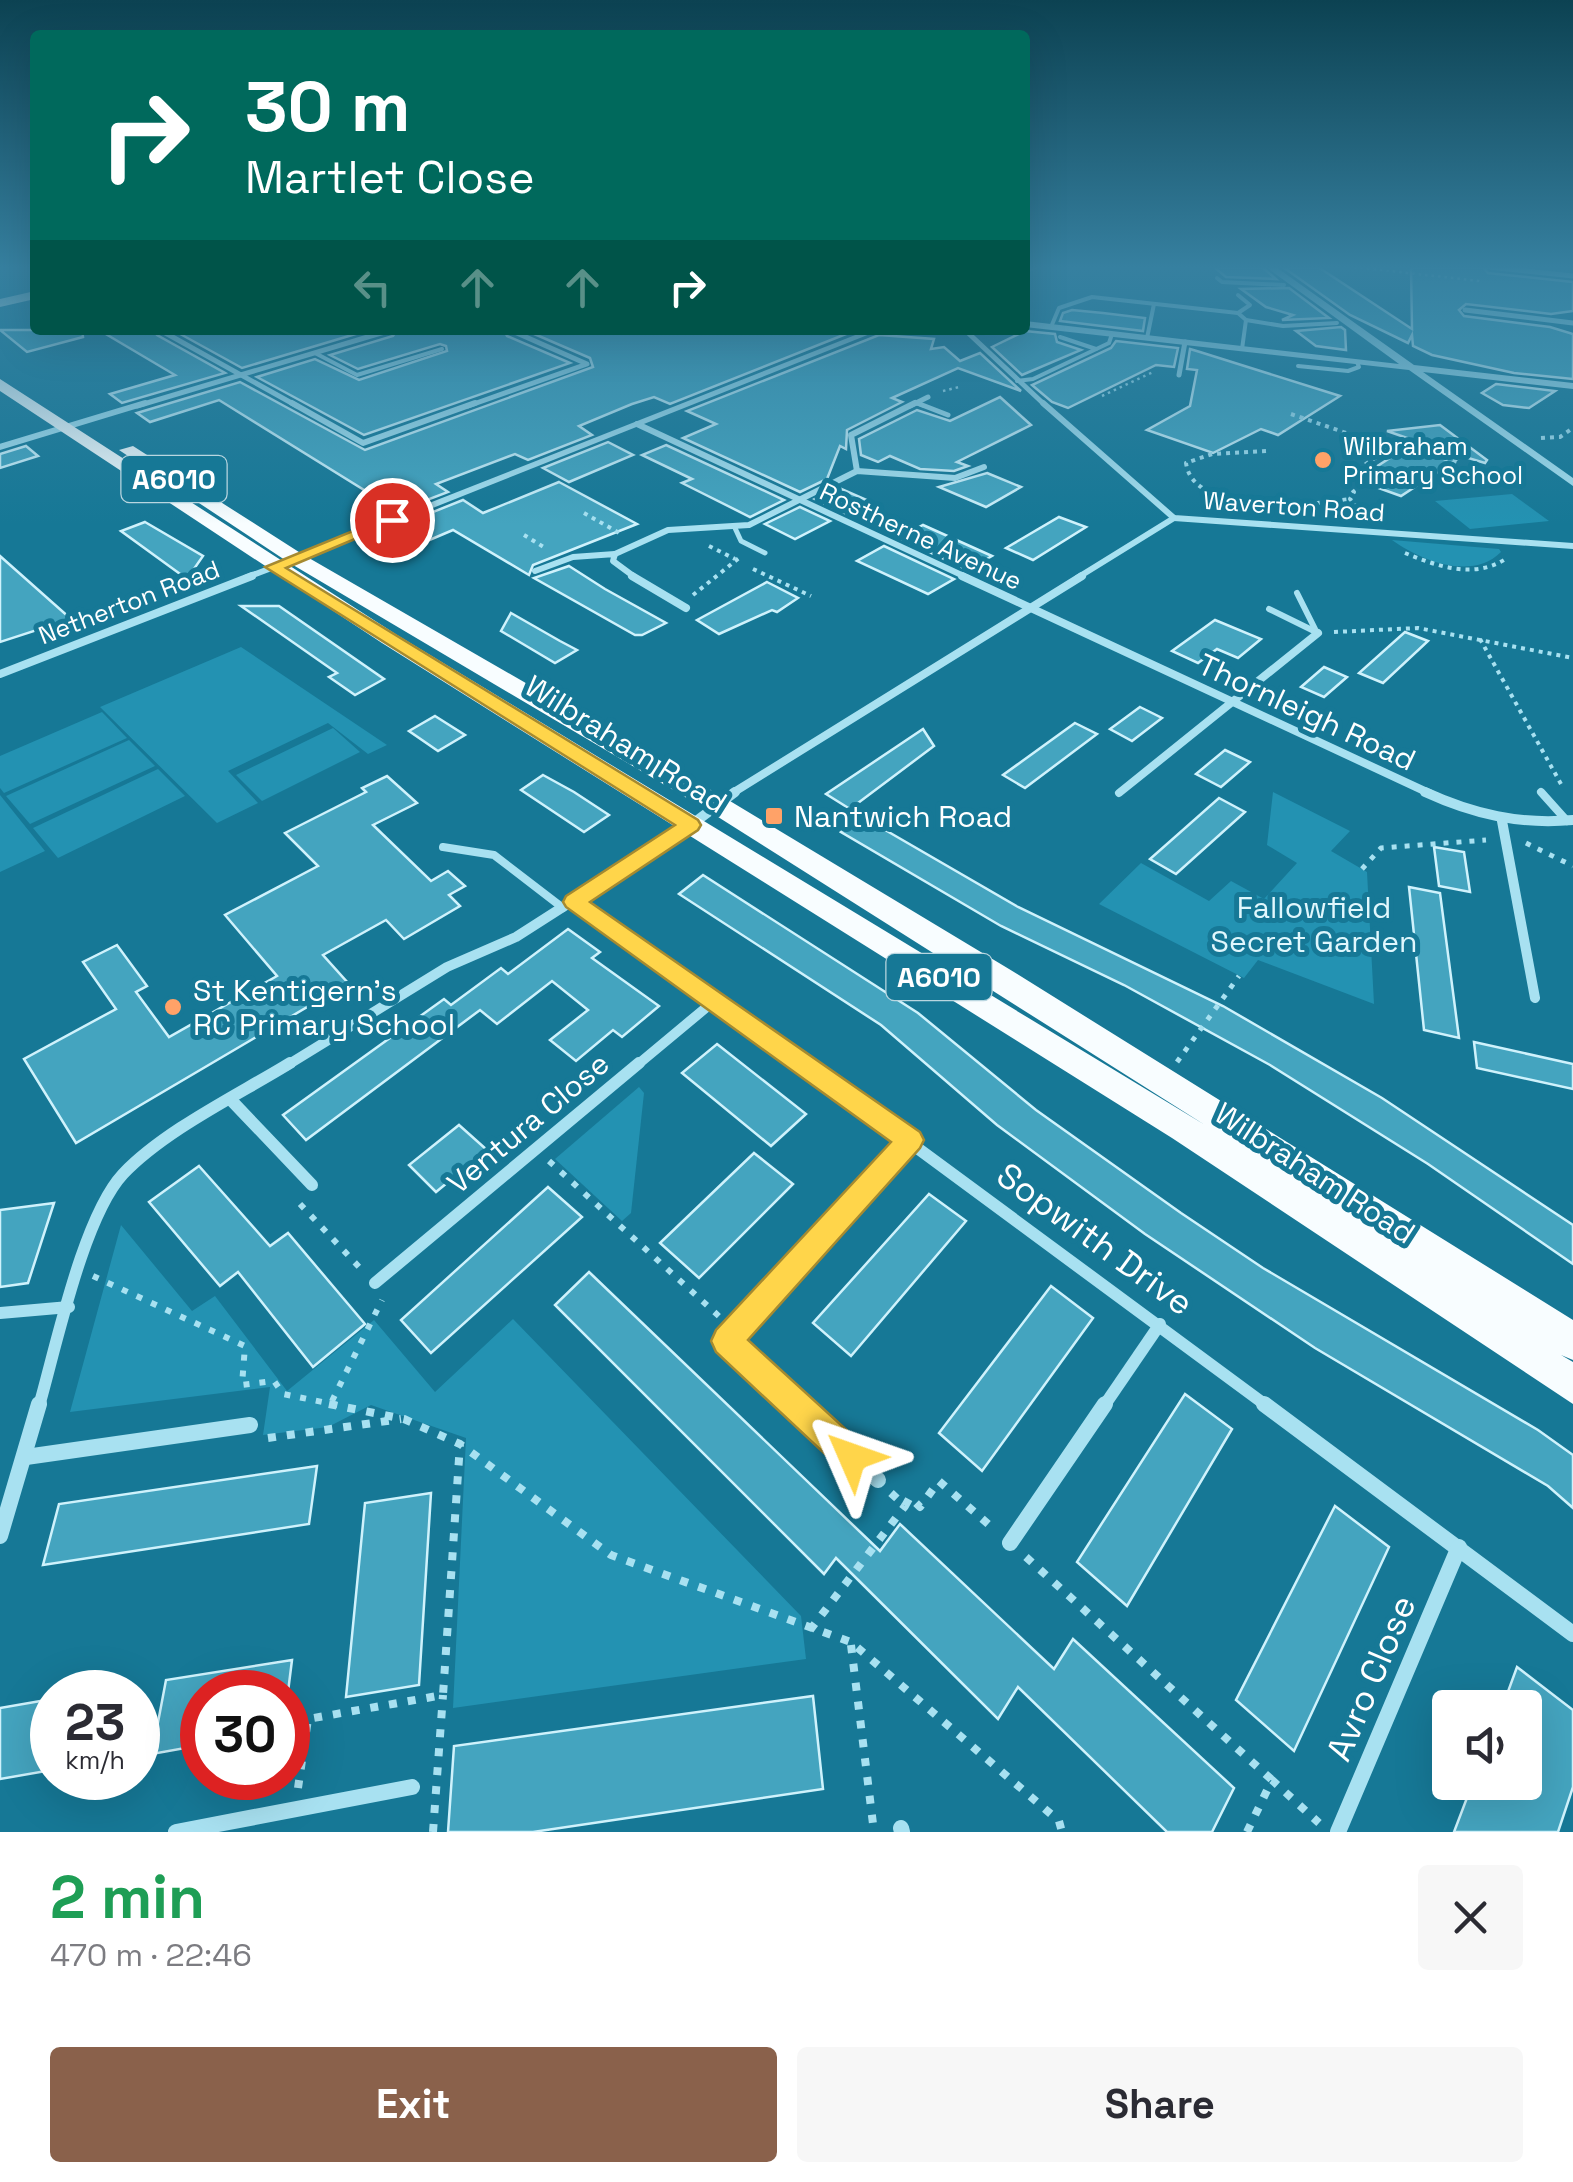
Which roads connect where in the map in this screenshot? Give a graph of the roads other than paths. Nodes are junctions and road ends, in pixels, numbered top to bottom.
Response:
1 (200, 352) edge
2 (431, 352) edge
3 (560, 352) edge
4 (819, 352) edge
5 (988, 352) edge
6 (1089, 352) edge
7 (1183, 352) edge
8 (1273, 352) edge
9 (1390, 352) edge
10 (315, 353) joint
11 (1357, 362) junction
12 (1298, 366) dead end
13 (0, 367) edge
14 (1412, 368) junction
15 (241, 375) junction
16 (1179, 375) dead end
17 (1017, 381) junction
18 (0, 384) edge
19 (1573, 386) edge
20 (928, 397) dead end
21 (916, 403) junction
22 (948, 415) dead end
23 (84, 422) junction
24 (637, 424) junction
25 (64, 428) junction
26 (0, 448) edge
27 (984, 468) dead end
28 (856, 471) junction
29 (1573, 483) edge
30 (796, 500) junction
31 (1174, 518) junction
32 (735, 528) junction
33 (1573, 546) edge
34 (764, 552) dead end
35 (615, 554) junction
36 (284, 563) junction
37 (535, 570) dead end
38 (1297, 594) dead end
39 (683, 606) road end
40 (1030, 608) junction
41 (1269, 608) dead end
42 (1318, 633) junction
43 (0, 674) edge
44 (1232, 702) junction
45 (1542, 792) dead end
46 (1119, 793) dead end
47 (716, 804) junction
48 (1502, 821) junction
49 (1570, 821) edge
50 (691, 825) junction
51 (442, 847) dead end
52 (568, 905) junction
53 (1535, 998) dead end
54 (714, 1001) junction
55 (230, 1100) junction
56 (910, 1140) junction
57 (1234, 1142) junction
58 (312, 1186) road end
59 (374, 1283) road end
60 (69, 1307) junction
61 (0, 1313) edge
62 (1160, 1324) junction
63 (1573, 1341) edge
64 (1573, 1385) edge
65 (250, 1425) road end
66 (26, 1457) junction
67 (878, 1480) road end
68 (0, 1536) edge
69 (1010, 1543) road end
70 (1459, 1547) junction
71 (1573, 1634) edge
72 (412, 1787) dead end
73 (176, 1832) edge
74 (1338, 1832) edge

1 - 15 street
2 - 10 lane
3 - 15 street
4 - 24 street
5 - 17 street, Waverton Road
6 - 17 lane
7 - 16 street
8 - 11 street
9 - 14 street
10 - 15 street
11 - 12 lane
11 - 14 street
13 - 23 highway, Wilbraham Road / A6010
14 - 19 street
14 - 29 street
15 - 23 street
17 - 31 street, Waverton Road
18 - 25 highway, Wilbraham Road / A6010
20 - 21 street
21 - 22 lane
21 - 28 street
23 - 25 street
23 - 36 highway, Wilbraham Road / A6010
24 - 30 street, Rostherne Avenue
24 - 36 street
25 - 26 street
25 - 36 highway, Wilbraham Road / A6010
27 - 28 street
28 - 30 street
30 - 32 street, Rostherne Avenue
30 - 40 street, Rostherne Avenue
31 - 33 street, Waverton Road
31 - 40 street
32 - 34 lane
32 - 35 street, Rostherne Avenue
35 - 37 street
35 - 39 street
36 - 43 street, Netherton Road
36 - 47 highway, Wilbraham Road / A6010
36 - 50 highway, Wilbraham Road / A6010
38 - 42 lane
40 - 44 street, Thornleigh Road
40 - 47 street
41 - 42 lane
42 - 44 street
44 - 46 street
44 - 48 street, Thornleigh Road
45 - 49 lane
47 - 50 street
47 - 57 highway, Wilbraham Road / A6010
48 - 49 street, Thornleigh Road
48 - 53 street
50 - 52 street
50 - 57 highway, Wilbraham Road / A6010
51 - 52 lane
52 - 54 street, Sopwith Drive
52 - 55 street
54 - 56 street, Sopwith Drive
54 - 59 street, Ventura Close
55 - 58 street
55 - 60 street
56 - 62 street, Sopwith Drive
56 - 67 street
57 - 63 highway, Wilbraham Road / A6010
57 - 64 highway, Wilbraham Road / A6010
60 - 61 street
60 - 66 street
62 - 69 street
62 - 70 street, Sopwith Drive
65 - 66 street
66 - 68 street
70 - 71 street, Sopwith Drive
70 - 74 street, Avro Close
72 - 73 street

